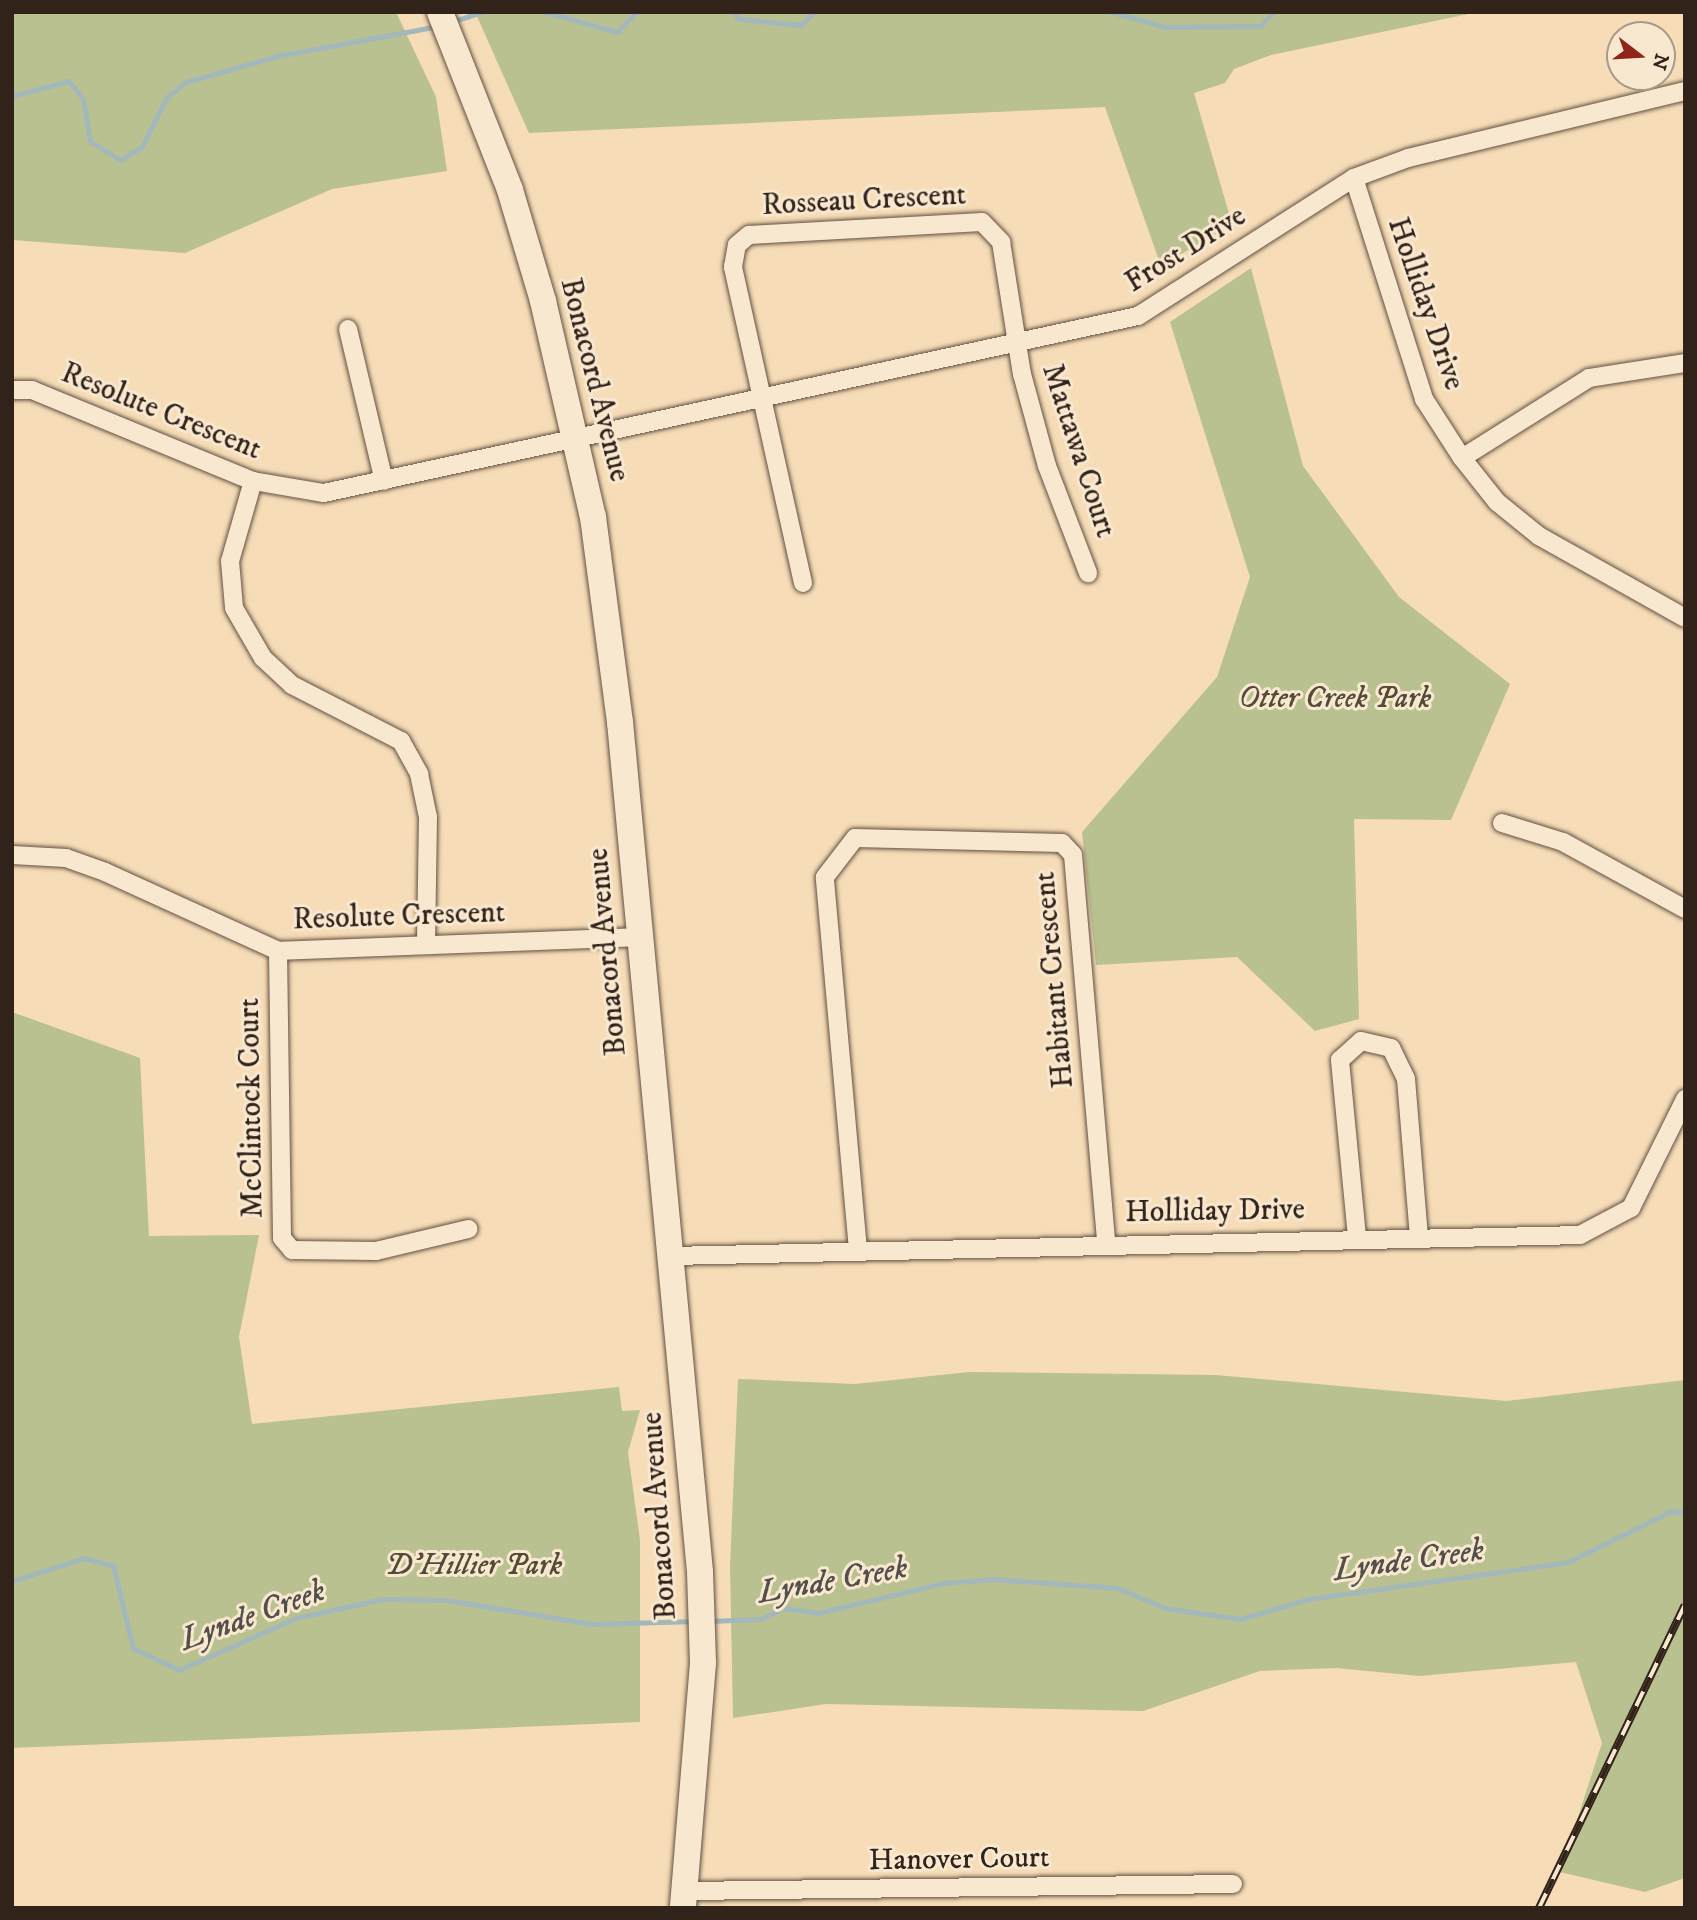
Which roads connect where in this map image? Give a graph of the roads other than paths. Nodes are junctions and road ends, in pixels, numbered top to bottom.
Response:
1 (440, 12) edge
2 (1685, 91) edge
3 (1354, 178) junction
4 (348, 329) dead end
5 (1016, 346) junction
6 (1685, 363) edge
7 (12, 390) edge
8 (762, 400) junction
9 (578, 442) junction
10 (1462, 458) junction
11 (253, 481) junction
12 (384, 481) junction
13 (1088, 573) dead end
14 (803, 583) dead end
15 (1685, 618) edge
16 (1502, 823) dead end
17 (12, 855) edge
18 (1685, 909) edge
19 (640, 937) junction
20 (426, 942) junction
21 (278, 951) junction
22 (1685, 1099) edge
23 (468, 1229) dead end
24 (1419, 1236) junction
25 (1357, 1237) junction
26 (1106, 1243) junction
27 (858, 1250) junction
28 (671, 1256) junction
29 (1233, 1884) dead end
30 (684, 1900) edge

1 - 9 street, Bonacord Avenue
2 - 3 street, Frost Drive
3 - 5 street, Frost Drive
3 - 10 street, Holliday Drive
4 - 12 street
5 - 8 street, Frost Drive
5 - 8 street, Rosseau Crescent
5 - 13 street, Mattawa Court
6 - 10 street
7 - 11 street, Resolute Crescent
8 - 9 street, Frost Drive
8 - 14 street, Rosseau Crescent
9 - 12 street, Resolute Crescent
9 - 19 street, Bonacord Avenue
10 - 15 street, Holliday Drive
11 - 12 street, Resolute Crescent
11 - 20 street
16 - 18 street
17 - 21 street, Resolute Crescent
19 - 20 street, Resolute Crescent
19 - 28 street, Bonacord Avenue
20 - 21 street, Resolute Crescent
21 - 23 street, McClintock Court
22 - 24 street, Holliday Drive
24 - 25 street, Holliday Drive
24 - 25 street
25 - 26 street, Holliday Drive
26 - 27 street, Holliday Drive
26 - 27 street, Habitant Crescent
27 - 28 street, Holliday Drive
28 - 30 street, Bonacord Avenue
29 - 30 street, Hanover Court

